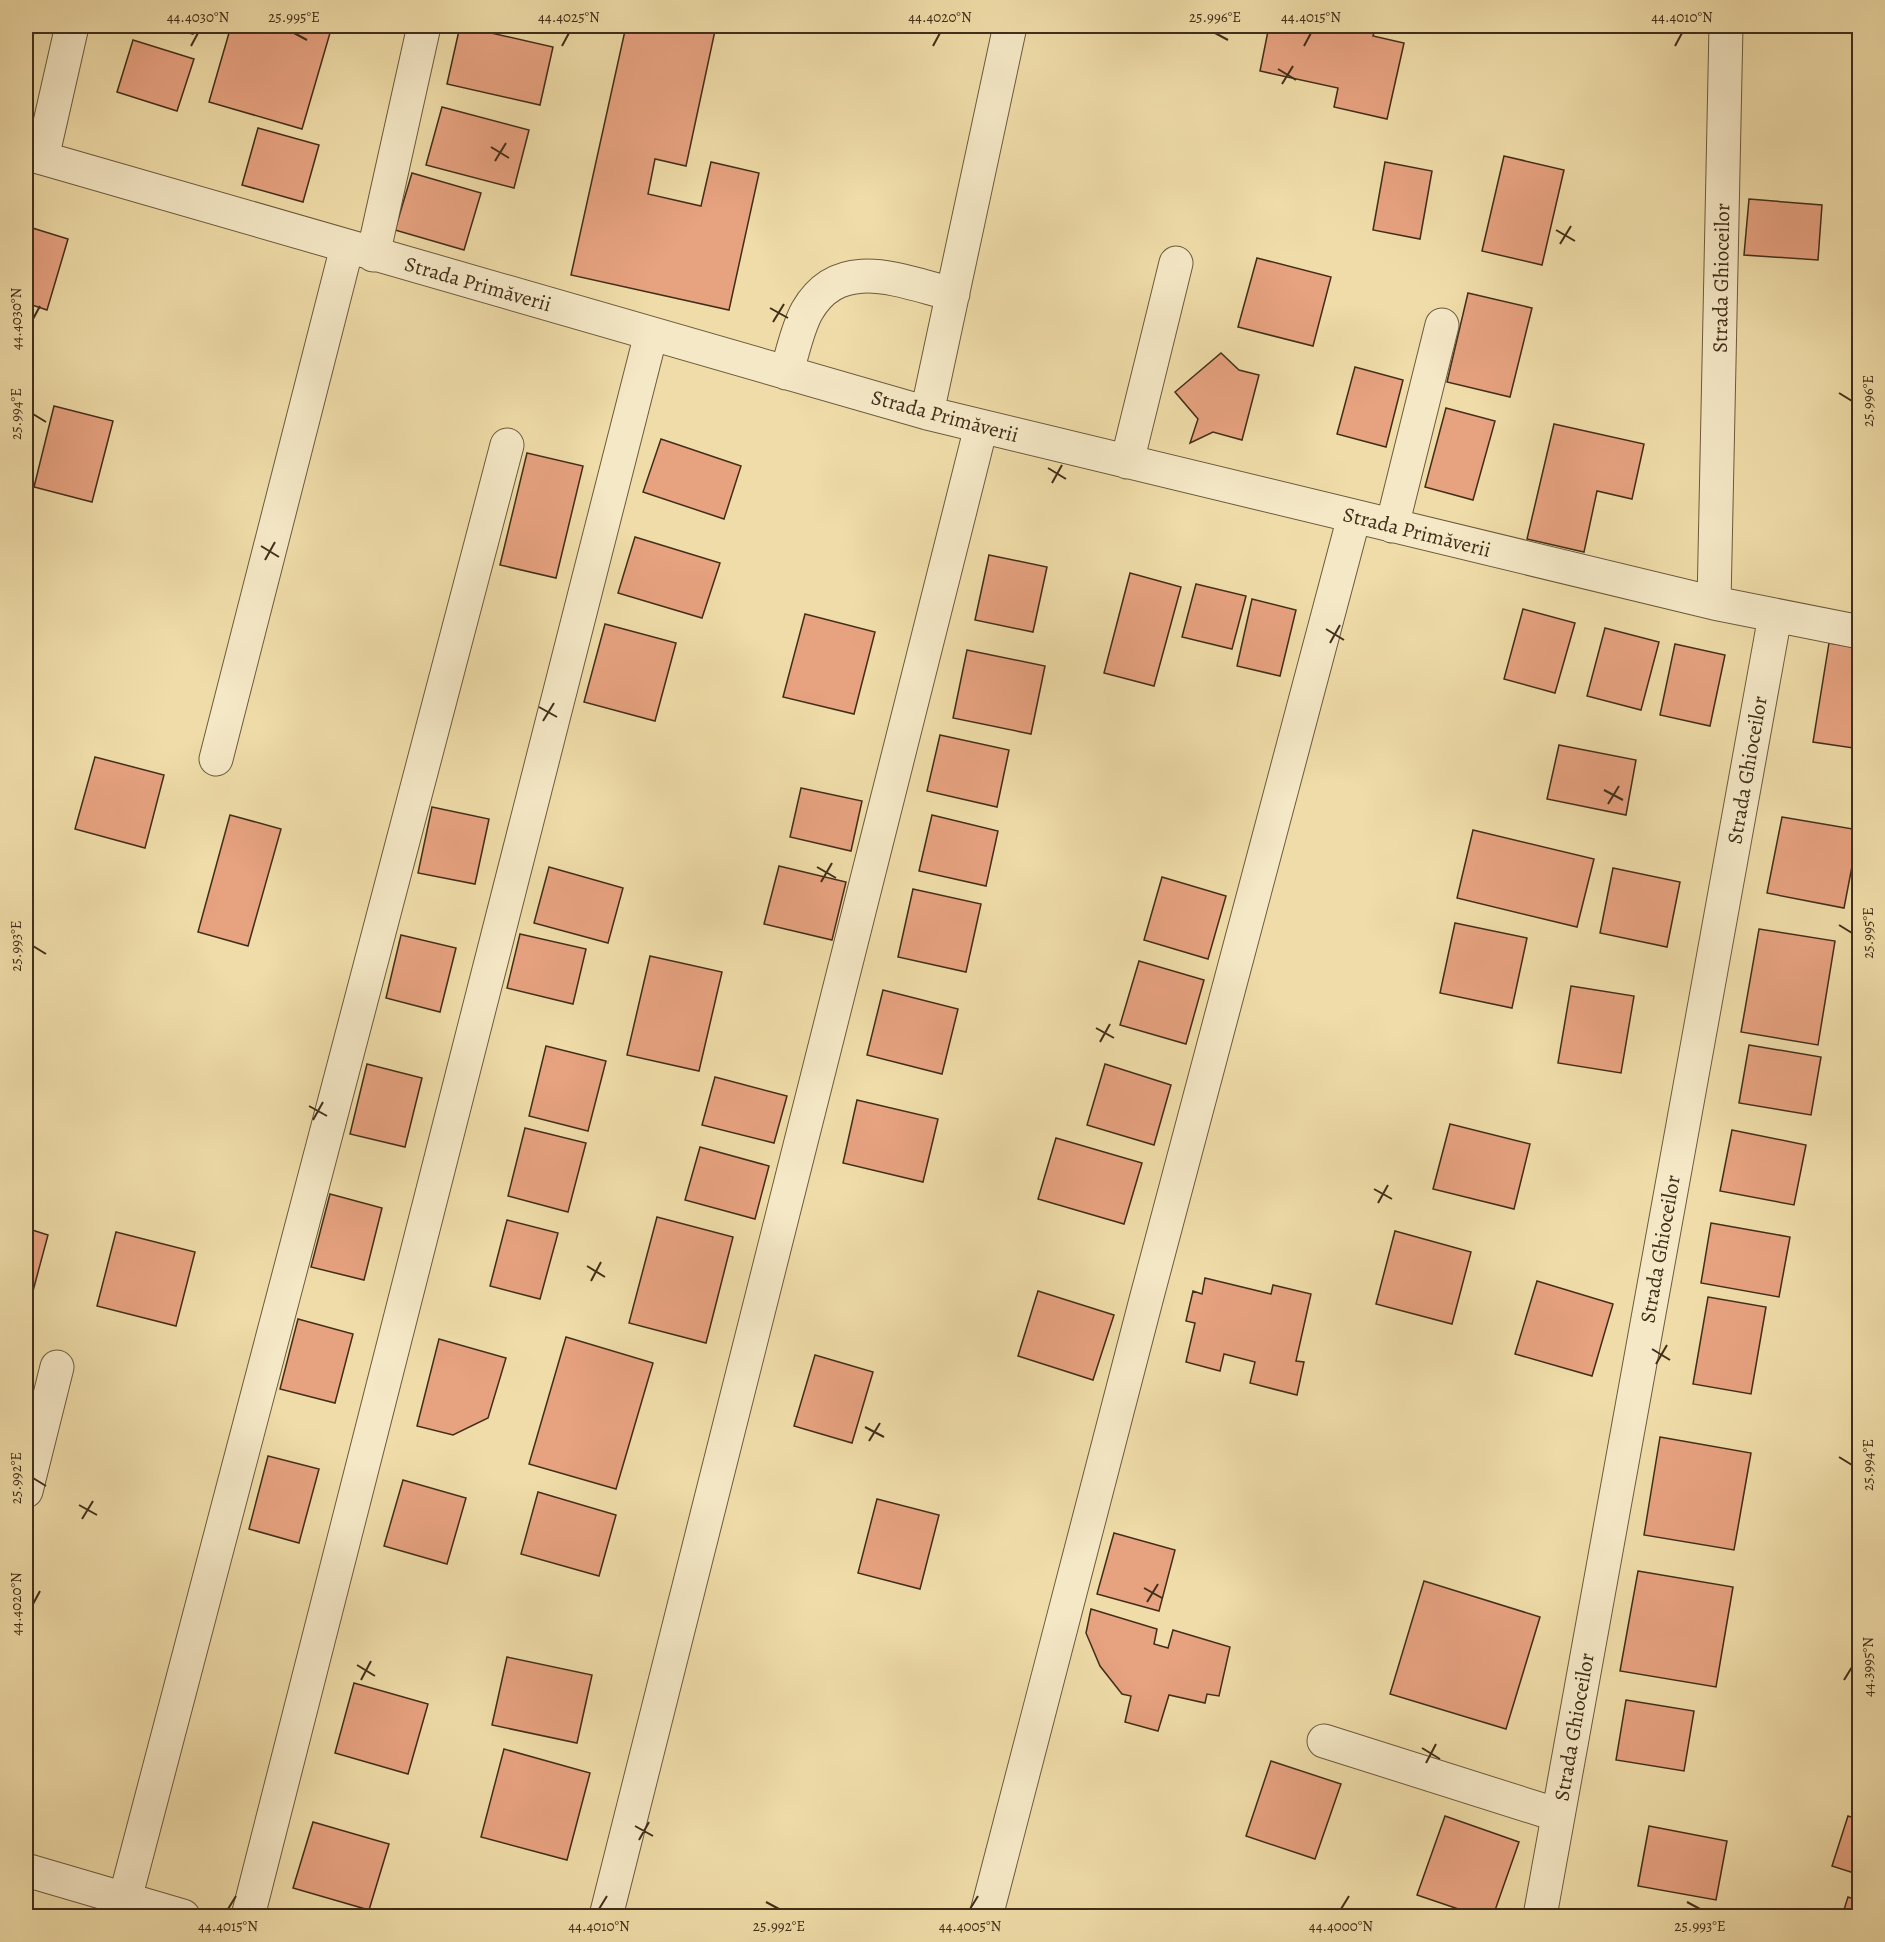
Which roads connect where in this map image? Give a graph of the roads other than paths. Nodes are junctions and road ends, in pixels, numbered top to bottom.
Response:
1 (72, 26) edge
2 (424, 26) edge
3 (1010, 26) edge
4 (1726, 26) edge
5 (34, 156) edge
6 (360, 251) junction
7 (1176, 263) dead end
8 (953, 294) junction
9 (1442, 325) dead end
10 (651, 334) junction
11 (786, 373) junction
12 (927, 413) junction
13 (981, 427) junction
14 (507, 445) dead end
15 (1127, 462) junction
16 (1354, 517) junction
17 (1392, 526) junction
18 (1714, 603) junction
19 (1775, 616) junction
20 (1860, 632) edge
21 (216, 759) dead end
22 (57, 1367) dead end
23 (26, 1491) edge
24 (1324, 1741) dead end
25 (1558, 1815) junction
26 (26, 1870) edge
27 (125, 1899) junction
28 (183, 1917) edge
29 (248, 1917) edge
30 (606, 1917) edge
31 (986, 1917) edge
32 (1540, 1917) edge

1 - 5 street
2 - 6 street
3 - 8 street
4 - 18 street, Strada Ghioceilor
5 - 6 street, Strada Primăverii
6 - 10 street, Strada Primăverii
6 - 21 street
7 - 15 street
8 - 11 street
8 - 12 street
9 - 17 street
10 - 11 street, Strada Primăverii
10 - 29 street
11 - 12 street, Strada Primăverii
12 - 13 street, Strada Primăverii
13 - 15 street, Strada Primăverii
13 - 30 street
14 - 27 street
15 - 16 street, Strada Primăverii
16 - 17 street, Strada Primăverii
16 - 31 street
17 - 18 street, Strada Primăverii
18 - 19 street, Strada Primăverii
19 - 20 street, Strada Primăverii
19 - 25 street, Strada Ghioceilor
22 - 23 street
24 - 25 street
25 - 32 street, Strada Ghioceilor
26 - 27 street
27 - 28 street

